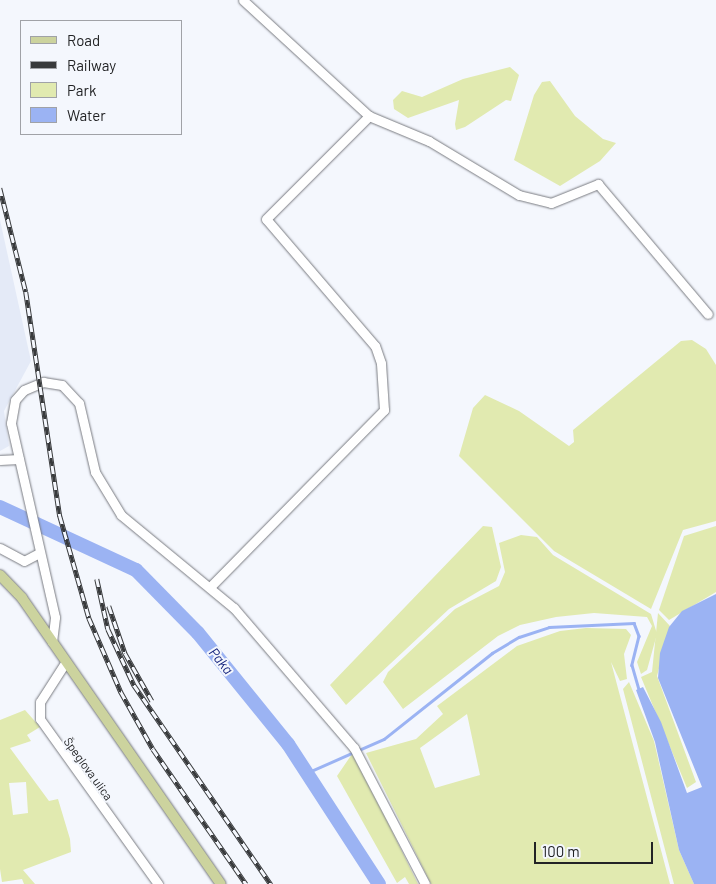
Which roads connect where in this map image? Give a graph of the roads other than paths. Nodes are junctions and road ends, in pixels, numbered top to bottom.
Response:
1 (243, 0) edge
2 (369, 116) junction
3 (708, 314) dead end
4 (19, 459) junction
5 (0, 460) edge
6 (0, 548) edge
7 (37, 554) junction
8 (0, 575) edge
9 (211, 586) junction
10 (52, 642) junction
11 (65, 663) junction
12 (158, 884) edge
13 (221, 884) edge
14 (425, 884) edge

1 - 2 street
2 - 3 street
2 - 9 street
4 - 5 street
4 - 7 street
4 - 9 street
6 - 7 street
7 - 10 street
8 - 10 main road
9 - 14 street
10 - 11 main road
11 - 12 street, Špeglova ulica
11 - 13 main road

